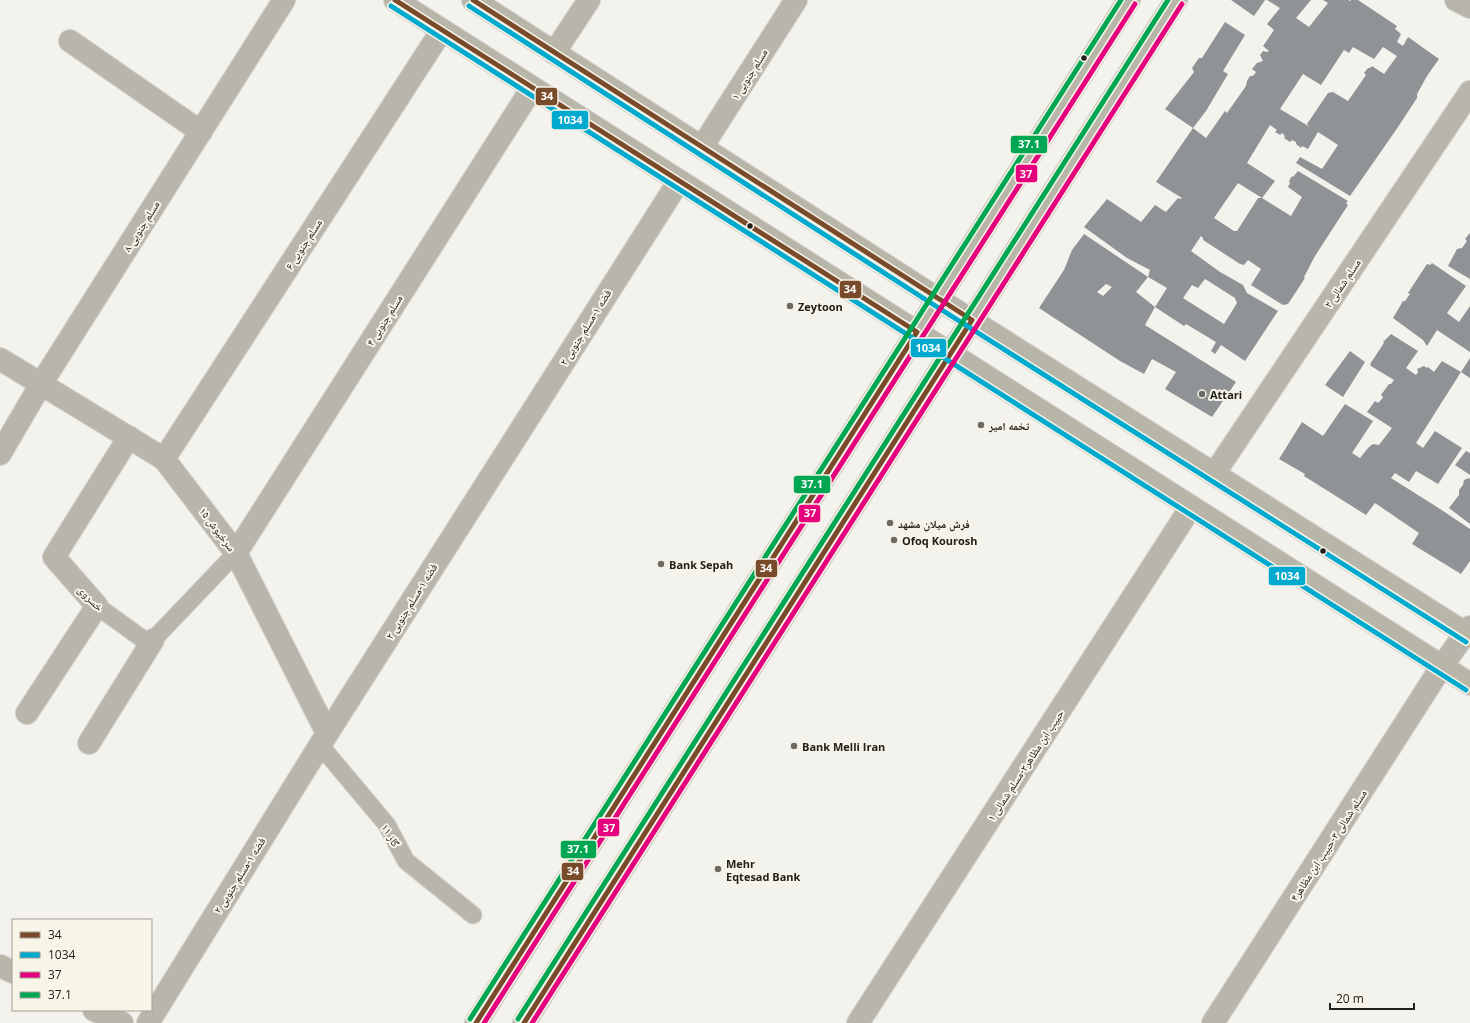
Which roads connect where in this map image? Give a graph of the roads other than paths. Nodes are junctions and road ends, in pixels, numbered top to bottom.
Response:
1 (284, 0) edge
2 (395, 0) edge
3 (473, 0) edge
4 (589, 0) edge
5 (796, 0) edge
6 (1129, 0) edge
7 (1176, 0) edge
8 (1456, 0) edge
9 (1470, 7) edge
10 (442, 30) junction
11 (70, 41) dead end
12 (554, 53) junction
13 (532, 88) junction
14 (1470, 92) edge
15 (201, 132) junction
16 (702, 147) junction
17 (679, 181) junction
18 (938, 299) junction
19 (972, 320) junction
20 (917, 332) junction
21 (951, 354) junction
22 (0, 359) edge
23 (41, 384) junction
24 (129, 438) junction
25 (0, 454) edge
26 (164, 459) junction
27 (1214, 474) junction
28 (1191, 507) junction
29 (236, 553) junction
30 (97, 606) junction
31 (1469, 632) edge
32 (153, 640) junction
33 (1442, 666) junction
34 (1470, 684) edge
35 (27, 713) dead end
36 (324, 739) junction
37 (89, 743) dead end
38 (473, 915) dead end
39 (0, 966) edge
40 (12, 972) edge
41 (96, 1011) edge
42 (122, 1023) edge
43 (148, 1023) edge
44 (476, 1023) edge
45 (524, 1023) edge
46 (858, 1023) edge
47 (1213, 1023) edge

1 - 15 street, مسلم جنوبی ۸
2 - 10 main road
3 - 12 main road
4 - 12 street
5 - 16 street, ۱ مسلم جنوبی
6 - 18 main road
7 - 19 main road
8 - 9 street
10 - 13 main road
10 - 26 street, مسلم جنوبی ۶
11 - 15 street
12 - 16 main road
13 - 17 main road
13 - 29 street, مسلم جنوبی ۴
14 - 27 street, مسلم شمالی ۲
15 - 23 street, مسلم جنوبی ۸
16 - 18 main road
17 - 20 main road
17 - 36 street, فضه ۱-مسلم جنوبی ۲
18 - 19 main road
18 - 20 main road
19 - 21 main road
19 - 27 main road
20 - 21 main road
20 - 44 main road
21 - 28 main road
21 - 45 main road
22 - 23 street, سرخپوش ۱۵
23 - 24 street, سرخپوش ۱۵
23 - 25 street, مسلم جنوبی ۸
24 - 26 street, سرخپوش ۱۵
24 - 30 street, خسروی
26 - 29 street, سرخپوش ۱۵
27 - 31 main road
28 - 33 main road
28 - 46 street, حبیب ابن مظاهر۲-مسلم شمالی ۱
29 - 32 lane
29 - 36 street, سرخپوش ۱۵
30 - 32 lane, خسروی
30 - 35 street
31 - 33 street, مسلم شمالی ۳-حبیب ابن مظاهر۴
32 - 37 street
33 - 34 main road
33 - 47 street, مسلم شمالی ۳-حبیب ابن مظاهر۴
36 - 38 lane, گاز ۱۱
36 - 43 street, فضه ۱-مسلم جنوبی ۲
39 - 40 street
41 - 42 street

